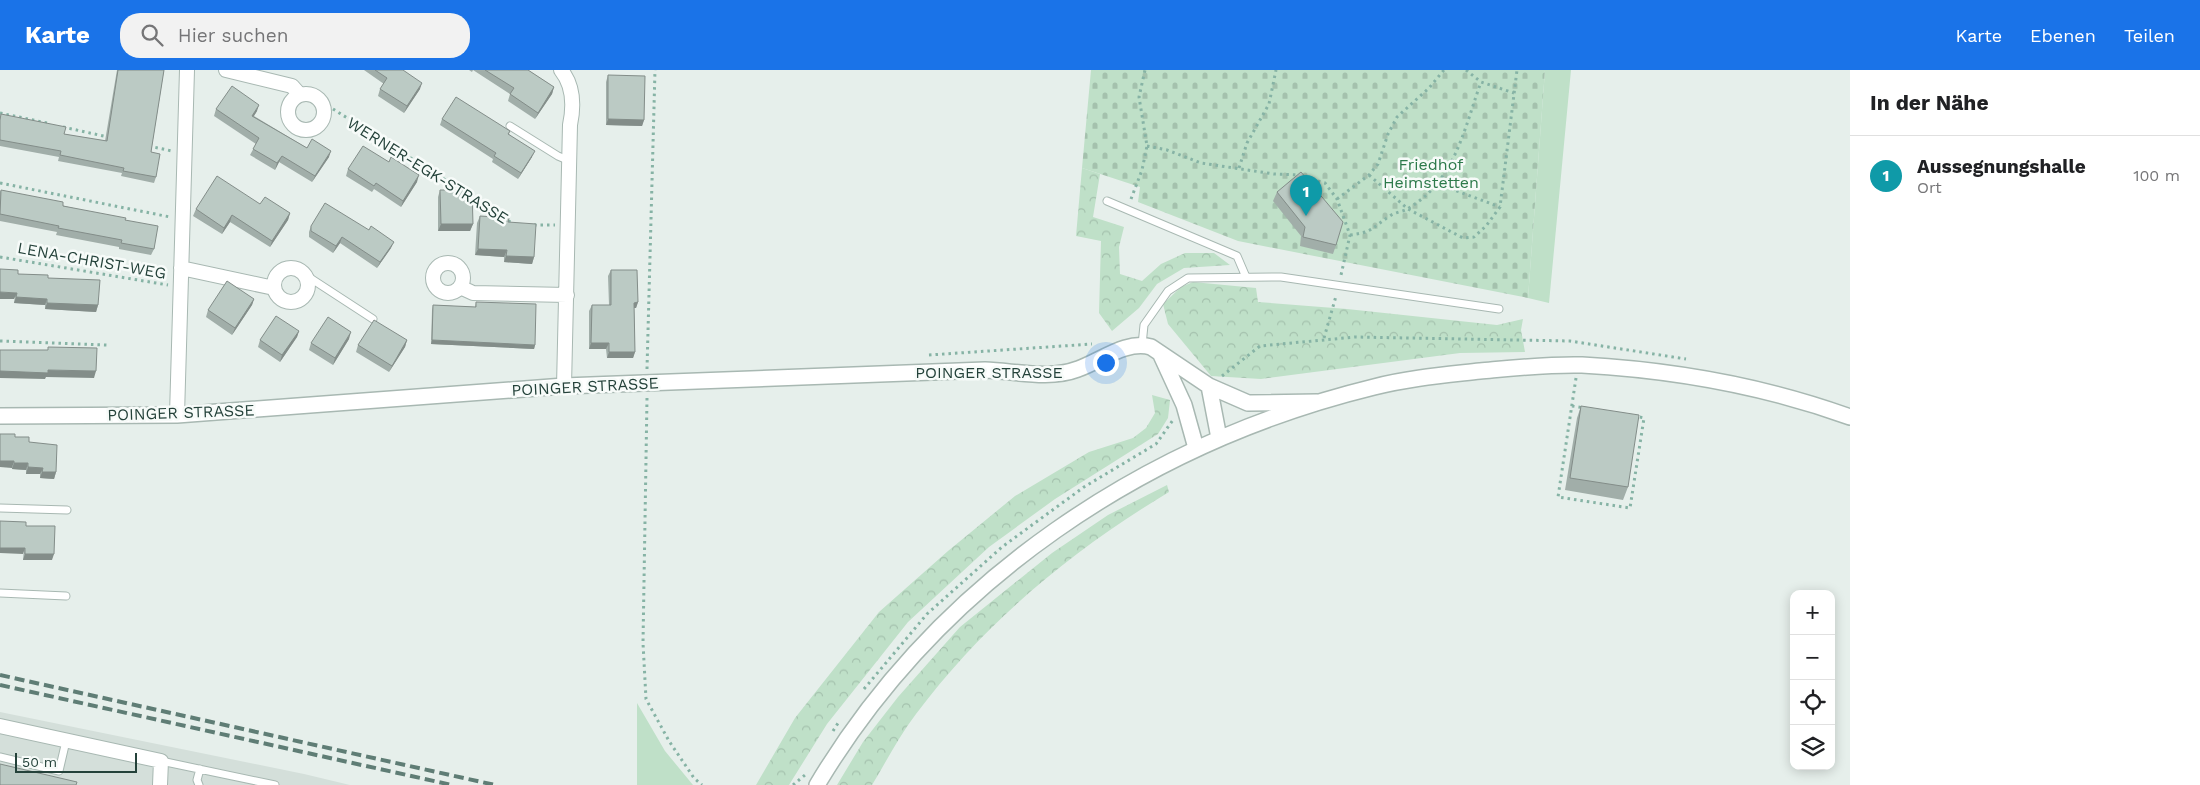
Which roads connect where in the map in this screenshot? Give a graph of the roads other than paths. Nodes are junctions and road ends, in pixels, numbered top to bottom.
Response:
1 (187, 70) edge
2 (226, 70) edge
3 (561, 70) edge
4 (300, 95) junction
5 (510, 126) dead end
6 (570, 161) junction
7 (1107, 201) dead end
8 (181, 268) junction
9 (307, 276) junction
10 (1246, 277) junction
11 (460, 287) dead end
12 (274, 288) junction
13 (567, 295) junction
14 (1499, 309) dead end
15 (373, 319) edge
16 (1142, 344) junction
17 (1161, 355) junction
18 (564, 386) junction
19 (1209, 386) junction
20 (1317, 402) junction
21 (177, 415) junction
22 (0, 416) edge
23 (1850, 417) edge
24 (1219, 438) junction
25 (1196, 448) junction
26 (0, 508) edge
27 (67, 510) dead end
28 (0, 593) edge
29 (66, 596) dead end
30 (0, 726) edge
31 (66, 741) junction
32 (0, 757) edge
33 (161, 761) junction
34 (200, 769) junction
35 (814, 780) edge
36 (160, 785) edge
37 (199, 785) edge
38 (275, 785) edge

1 - 8 street
2 - 4 street
3 - 6 street
4 - 4 street, WERNER-EGK-STRASSE
5 - 6 lane
6 - 13 street
7 - 10 lane
8 - 12 street
8 - 21 street
9 - 12 street
9 - 12 street
9 - 15 lane
10 - 14 lane
10 - 16 lane
11 - 13 street
13 - 18 street
16 - 17 street
16 - 18 street, POINGER STRASSE
17 - 19 street
17 - 25 street
18 - 21 street, POINGER STRASSE
19 - 20 street
19 - 24 street
20 - 23 street
20 - 24 street
21 - 22 street, POINGER STRASSE
24 - 25 street
25 - 35 street
26 - 27 lane
28 - 29 lane
30 - 31 street
31 - 32 lane
31 - 33 street
33 - 34 lane
33 - 36 street
34 - 37 lane
34 - 38 lane

